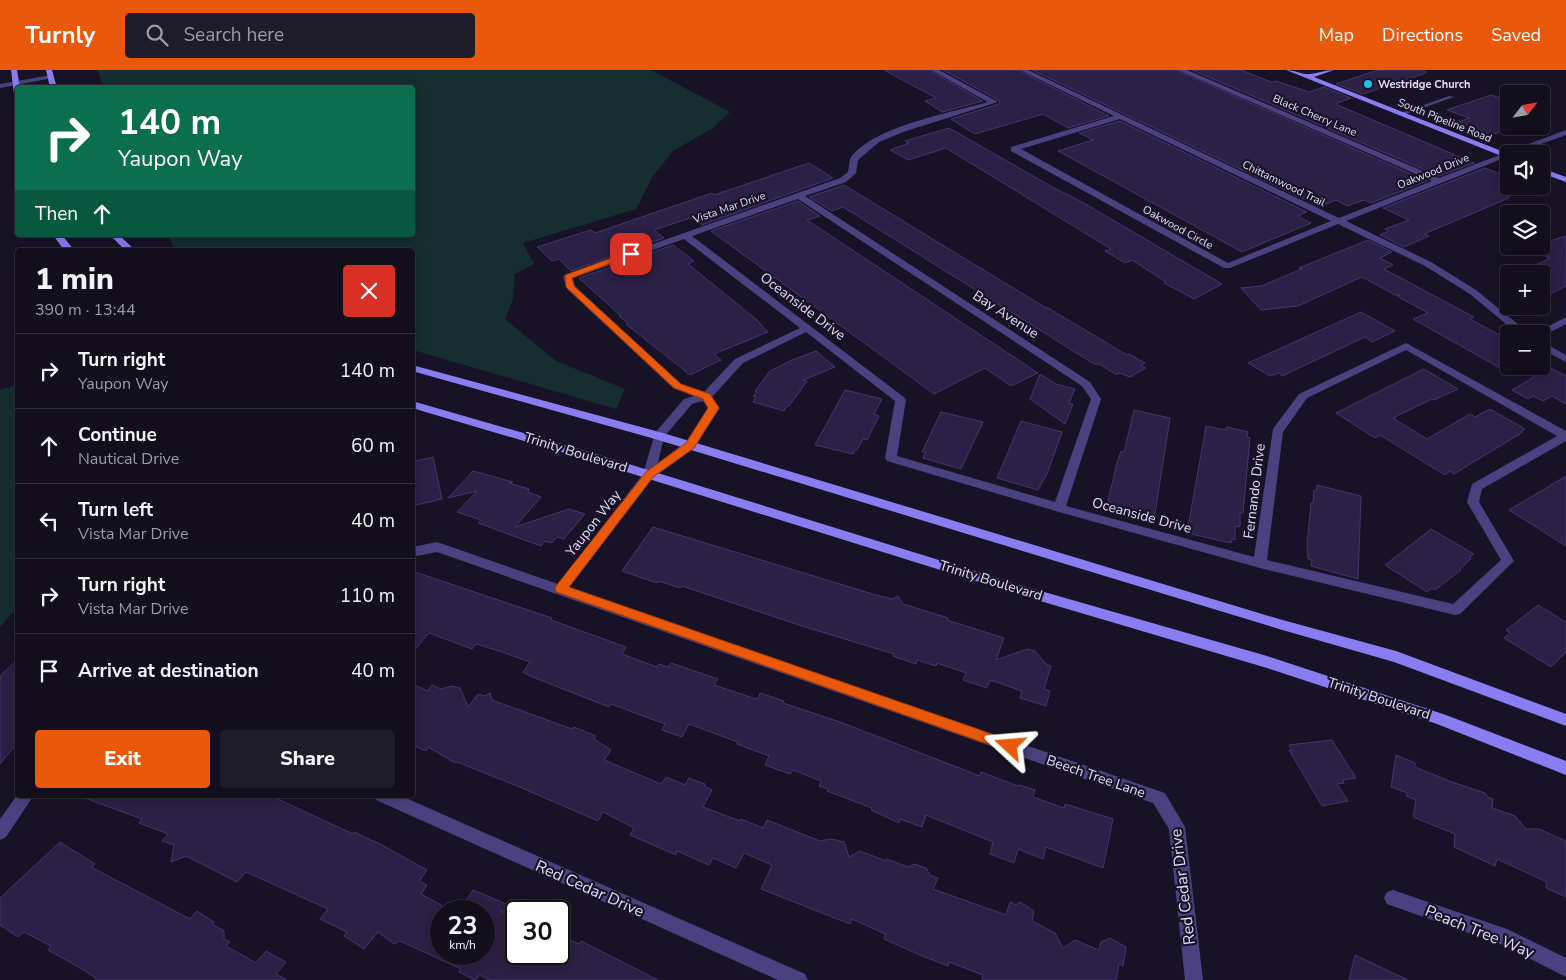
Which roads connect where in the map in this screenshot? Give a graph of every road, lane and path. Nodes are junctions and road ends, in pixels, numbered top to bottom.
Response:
1 (14, 70) edge
2 (934, 70) edge
3 (1023, 70) edge
4 (1181, 70) edge
5 (1289, 70) edge
6 (1331, 70) edge
7 (50, 74) edge
8 (1308, 77) junction
9 (16, 84) junction
10 (0, 86) edge
11 (1451, 97) dead end
12 (1401, 114) junction
13 (1119, 117) junction
14 (1566, 132) edge
15 (1534, 145) edge
16 (1500, 154) edge
17 (1500, 158) edge
18 (1550, 174) edge
19 (1566, 180) edge
20 (1439, 181) junction
21 (798, 195) junction
22 (1338, 222) junction
23 (685, 235) junction
24 (58, 237) edge
25 (116, 237) edge
26 (67, 248) edge
27 (128, 248) edge
28 (1566, 320) edge
29 (1514, 325) edge
30 (807, 328) junction
31 (1550, 328) edge
32 (1550, 349) edge
33 (1566, 359) edge
34 (415, 369) edge
35 (706, 396) junction
36 (415, 405) edge
37 (659, 436) junction
38 (1566, 436) edge
39 (690, 445) junction
40 (650, 475) junction
41 (1059, 508) junction
42 (415, 551) edge
43 (1260, 563) junction
44 (561, 589) junction
45 (1566, 720) edge
46 (1566, 768) edge
47 (24, 798) edge
48 (389, 798) edge
49 (1159, 798) joint
50 (0, 832) edge
51 (1393, 898) dead end
52 (1566, 968) edge
53 (799, 980) edge
54 (1194, 980) edge

1 - 9 main road
2 - 21 street, Vista Mar Drive
3 - 13 street, Chittamwood Trail
4 - 20 street, Black Cherry Lane
5 - 8 main road, South Pipeline Road
6 - 8 main road
7 - 9 street
8 - 12 main road, South Pipeline Road
9 - 10 street
11 - 12 lane
12 - 16 main road, South Pipeline Road
13 - 22 street, Chittamwood Trail
13 - 22 street, Oakwood Circle
14 - 15 street, Oakwood Drive
17 - 20 street, Oakwood Drive
18 - 19 main road
20 - 22 street, Oakwood Drive
21 - 23 street, Vista Mar Drive
21 - 41 street, Bay Avenue
22 - 29 street, Chittamwood Trail
23 - 30 street, Oceanside Drive
23 - 35 street, Vista Mar Drive
24 - 26 main road
25 - 27 main road
28 - 31 street
30 - 35 street
30 - 41 street, Oceanside Drive
32 - 33 street
34 - 37 main road
35 - 37 street
35 - 39 street
36 - 40 main road, Trinity Boulevard
37 - 39 main road
37 - 40 street
38 - 43 street, Oceanside Drive
38 - 43 street, Fernando Drive
39 - 40 street
39 - 45 main road
40 - 44 street, Yaupon Way
40 - 46 main road, Trinity Boulevard
41 - 43 street, Oceanside Drive
42 - 44 street, Beech Tree Lane
44 - 49 street, Beech Tree Lane
47 - 50 street
48 - 53 street, Red Cedar Drive
49 - 54 street, Red Cedar Drive
51 - 52 street, Peach Tree Way

